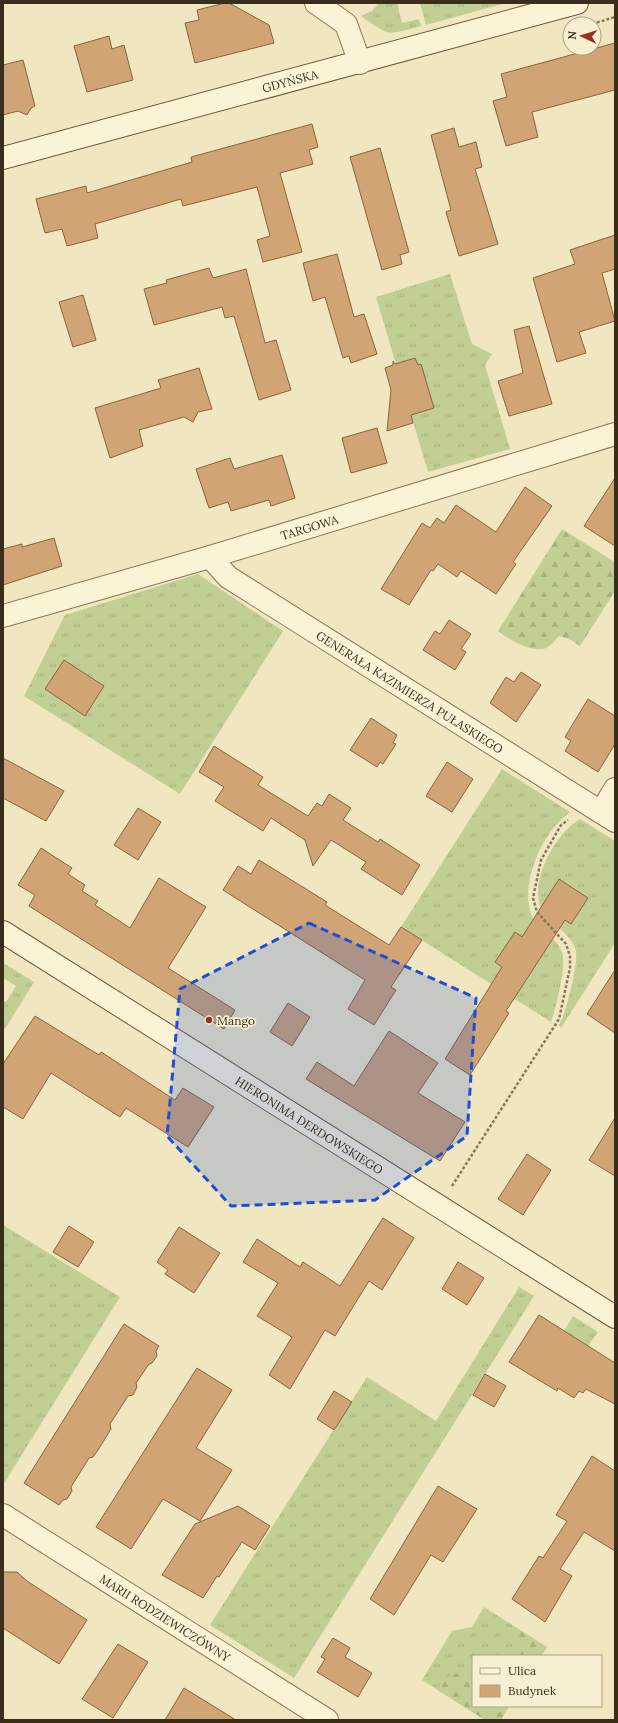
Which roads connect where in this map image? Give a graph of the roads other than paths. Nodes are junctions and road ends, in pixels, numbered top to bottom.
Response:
1 (316, 3) edge
2 (577, 3) edge
3 (360, 63) junction
4 (3, 158) edge
5 (615, 434) edge
6 (210, 557) junction
7 (3, 616) edge
8 (615, 789) edge
9 (599, 811) edge
10 (3, 932) edge
11 (615, 1318) edge
12 (3, 1515) edge
13 (327, 1720) edge

1 - 3 street
2 - 3 street, GDYŃSKA
3 - 4 street, GDYŃSKA
5 - 6 street, TARGOWA
6 - 7 street, TARGOWA
6 - 9 street, GENERAŁA KAZIMIERZA PUŁASKIEGO
8 - 9 street
10 - 11 street, HIERONIMA DERDOWSKIEGO
12 - 13 street, MARII RODZIEWICZÓWNY

